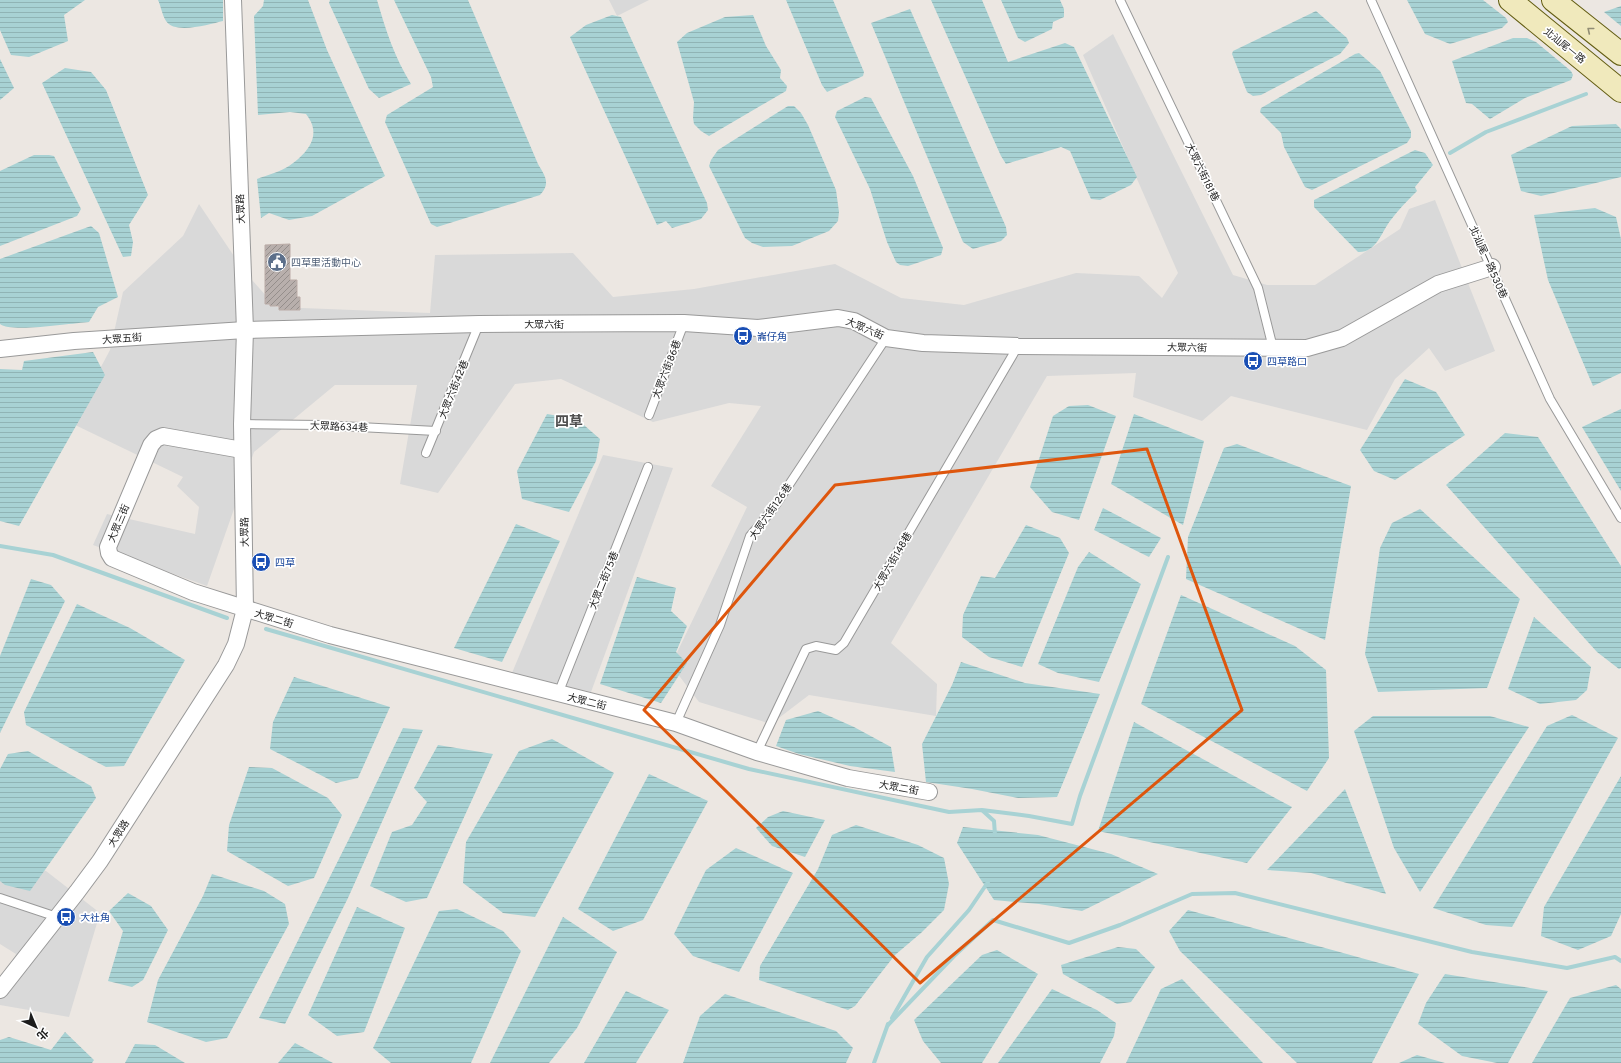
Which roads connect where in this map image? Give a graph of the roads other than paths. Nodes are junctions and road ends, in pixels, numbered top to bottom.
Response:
1 (233, 0) edge
2 (1120, 0) edge
3 (1371, 0) edge
4 (1510, 0) edge
5 (1553, 0) edge
6 (1621, 54) edge
7 (1621, 58) edge
8 (1613, 84) edge
9 (1492, 267) junction
10 (684, 323) junction
11 (479, 324) junction
12 (245, 330) junction
13 (886, 338) junction
14 (1018, 346) junction
15 (1273, 348) junction
16 (0, 349) edge
17 (648, 415) dead end
18 (242, 424) junction
19 (436, 431) junction
20 (242, 450) junction
21 (426, 453) dead end
22 (648, 467) dead end
23 (1621, 518) edge
24 (245, 609) junction
25 (558, 694) junction
26 (676, 723) junction
27 (757, 752) junction
28 (929, 792) dead end
29 (0, 898) edge
30 (57, 917) junction
31 (0, 990) edge

1 - 12 street, 大眾路
2 - 15 lane, 大眾六街181巷
3 - 9 lane, 北汕尾一路530巷
4 - 8 street, 北汕尾一路
6 -> 5 street
7 - 8 street
9 - 15 street, 大眾六街
9 - 23 lane, 北汕尾一路530巷
10 - 11 street, 大眾六街
10 - 13 street, 大眾六街
10 - 17 lane, 大眾六街86巷
11 - 12 street, 大眾六街
11 - 19 lane, 大眾六街42巷
12 - 16 street, 大眾五街
12 - 18 street, 大眾路
13 - 14 street, 大眾六街
13 - 26 lane, 大眾六街126巷
14 - 15 street, 大眾六街
14 - 27 lane, 大眾六街148巷
18 - 19 lane, 大眾路634巷
18 - 20 street, 大眾路
19 - 21 lane, 大眾六街42巷
20 - 24 street, 大眾路
20 - 24 street, 大眾三街
22 - 25 lane, 大眾二街75巷
24 - 25 street, 大眾二街
24 - 30 street, 大眾路
25 - 26 street, 大眾二街
26 - 27 street, 大眾二街
27 - 28 street, 大眾二街
29 - 30 lane
30 - 31 street, 大眾路

